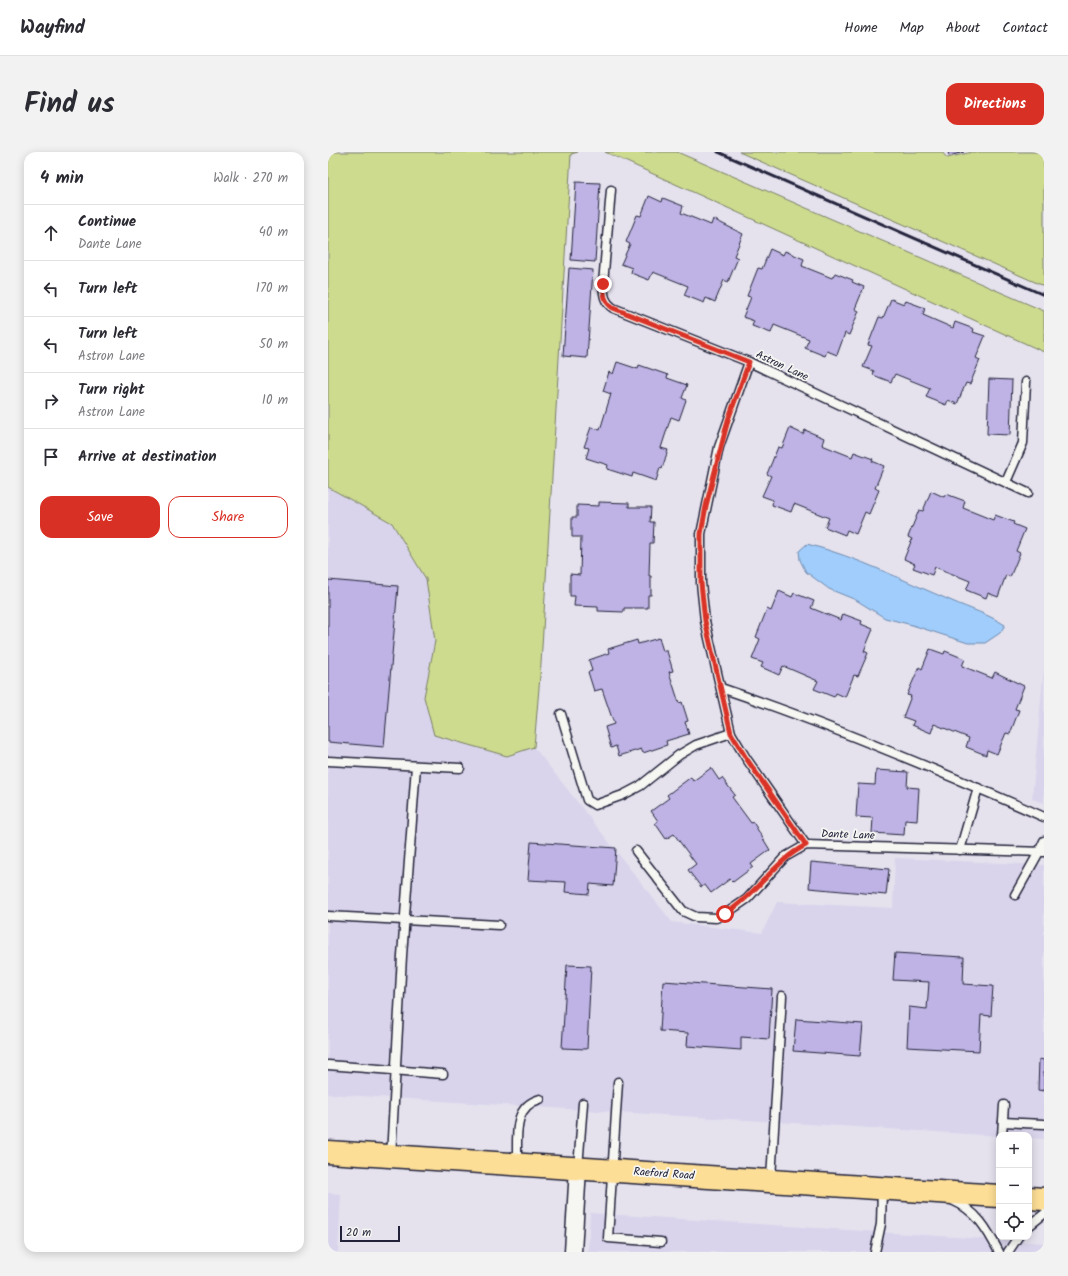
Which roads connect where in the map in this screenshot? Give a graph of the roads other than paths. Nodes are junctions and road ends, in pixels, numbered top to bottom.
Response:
1 (611, 190) dead end
2 (749, 362) junction
3 (1026, 382) dead end
4 (1006, 482) junction
5 (1028, 493) dead end
6 (721, 688) junction
7 (560, 714) dead end
8 (731, 733) junction
9 (328, 761) edge
10 (416, 766) junction
11 (460, 768) dead end
12 (978, 788) junction
13 (1044, 817) edge
14 (1044, 840) edge
15 (806, 845) junction
16 (960, 850) junction
17 (636, 851) dead end
18 (1042, 852) edge
19 (1015, 895) dead end
20 (328, 916) edge
21 (405, 920) junction
22 (499, 925) dead end
23 (782, 996) dead end
24 (328, 1065) edge
25 (396, 1070) junction
26 (443, 1074) dead end
27 (618, 1082) dead end
28 (540, 1099) dead end
29 (583, 1103) dead end
30 (1004, 1105) dead end
31 (1003, 1122) junction
32 (1044, 1124) edge
33 (1002, 1132) edge
34 (328, 1152) edge
35 (391, 1156) junction
36 (516, 1164) junction
37 (578, 1168) junction
38 (612, 1171) junction
39 (771, 1181) junction
40 (882, 1188) junction
41 (933, 1192) junction
42 (996, 1196) edge
43 (1032, 1198) edge
44 (1044, 1199) edge
45 (1044, 1214) edge
46 (1032, 1224) edge
47 (1016, 1240) edge
48 (661, 1242) dead end
49 (573, 1252) edge
50 (876, 1252) edge
51 (1000, 1252) edge
52 (1008, 1252) edge

1 - 2 lane, Astron Lane
2 - 4 lane, Astron Lane
2 - 6 lane
3 - 4 lane
4 - 5 lane, Astron Lane
6 - 8 lane
6 - 12 lane
7 - 8 lane
8 - 15 lane
9 - 10 lane
10 - 11 lane
10 - 21 lane
12 - 13 lane
12 - 16 lane
14 - 18 lane
15 - 16 lane, Dante Lane
15 - 17 lane, Dante Lane
16 - 18 lane, Dante Lane
18 - 19 lane
20 - 21 lane
21 - 22 lane
21 - 25 lane
23 - 39 lane
24 - 25 lane
25 - 26 lane
25 - 35 lane
27 - 38 lane
28 - 36 lane
29 - 37 lane
30 - 31 lane
31 - 32 lane
31 - 33 lane
34 - 35 highway, Raeford Road
35 - 36 highway, Raeford Road
36 - 37 highway, Raeford Road
37 - 38 highway, Raeford Road
37 - 49 street
38 - 39 highway, Raeford Road
38 - 48 lane
39 - 40 highway, Raeford Road
40 - 41 highway, Raeford Road
40 - 50 lane
41 - 42 highway, Raeford Road
41 - 51 lane
43 - 44 highway
45 - 46 lane
47 - 52 lane

